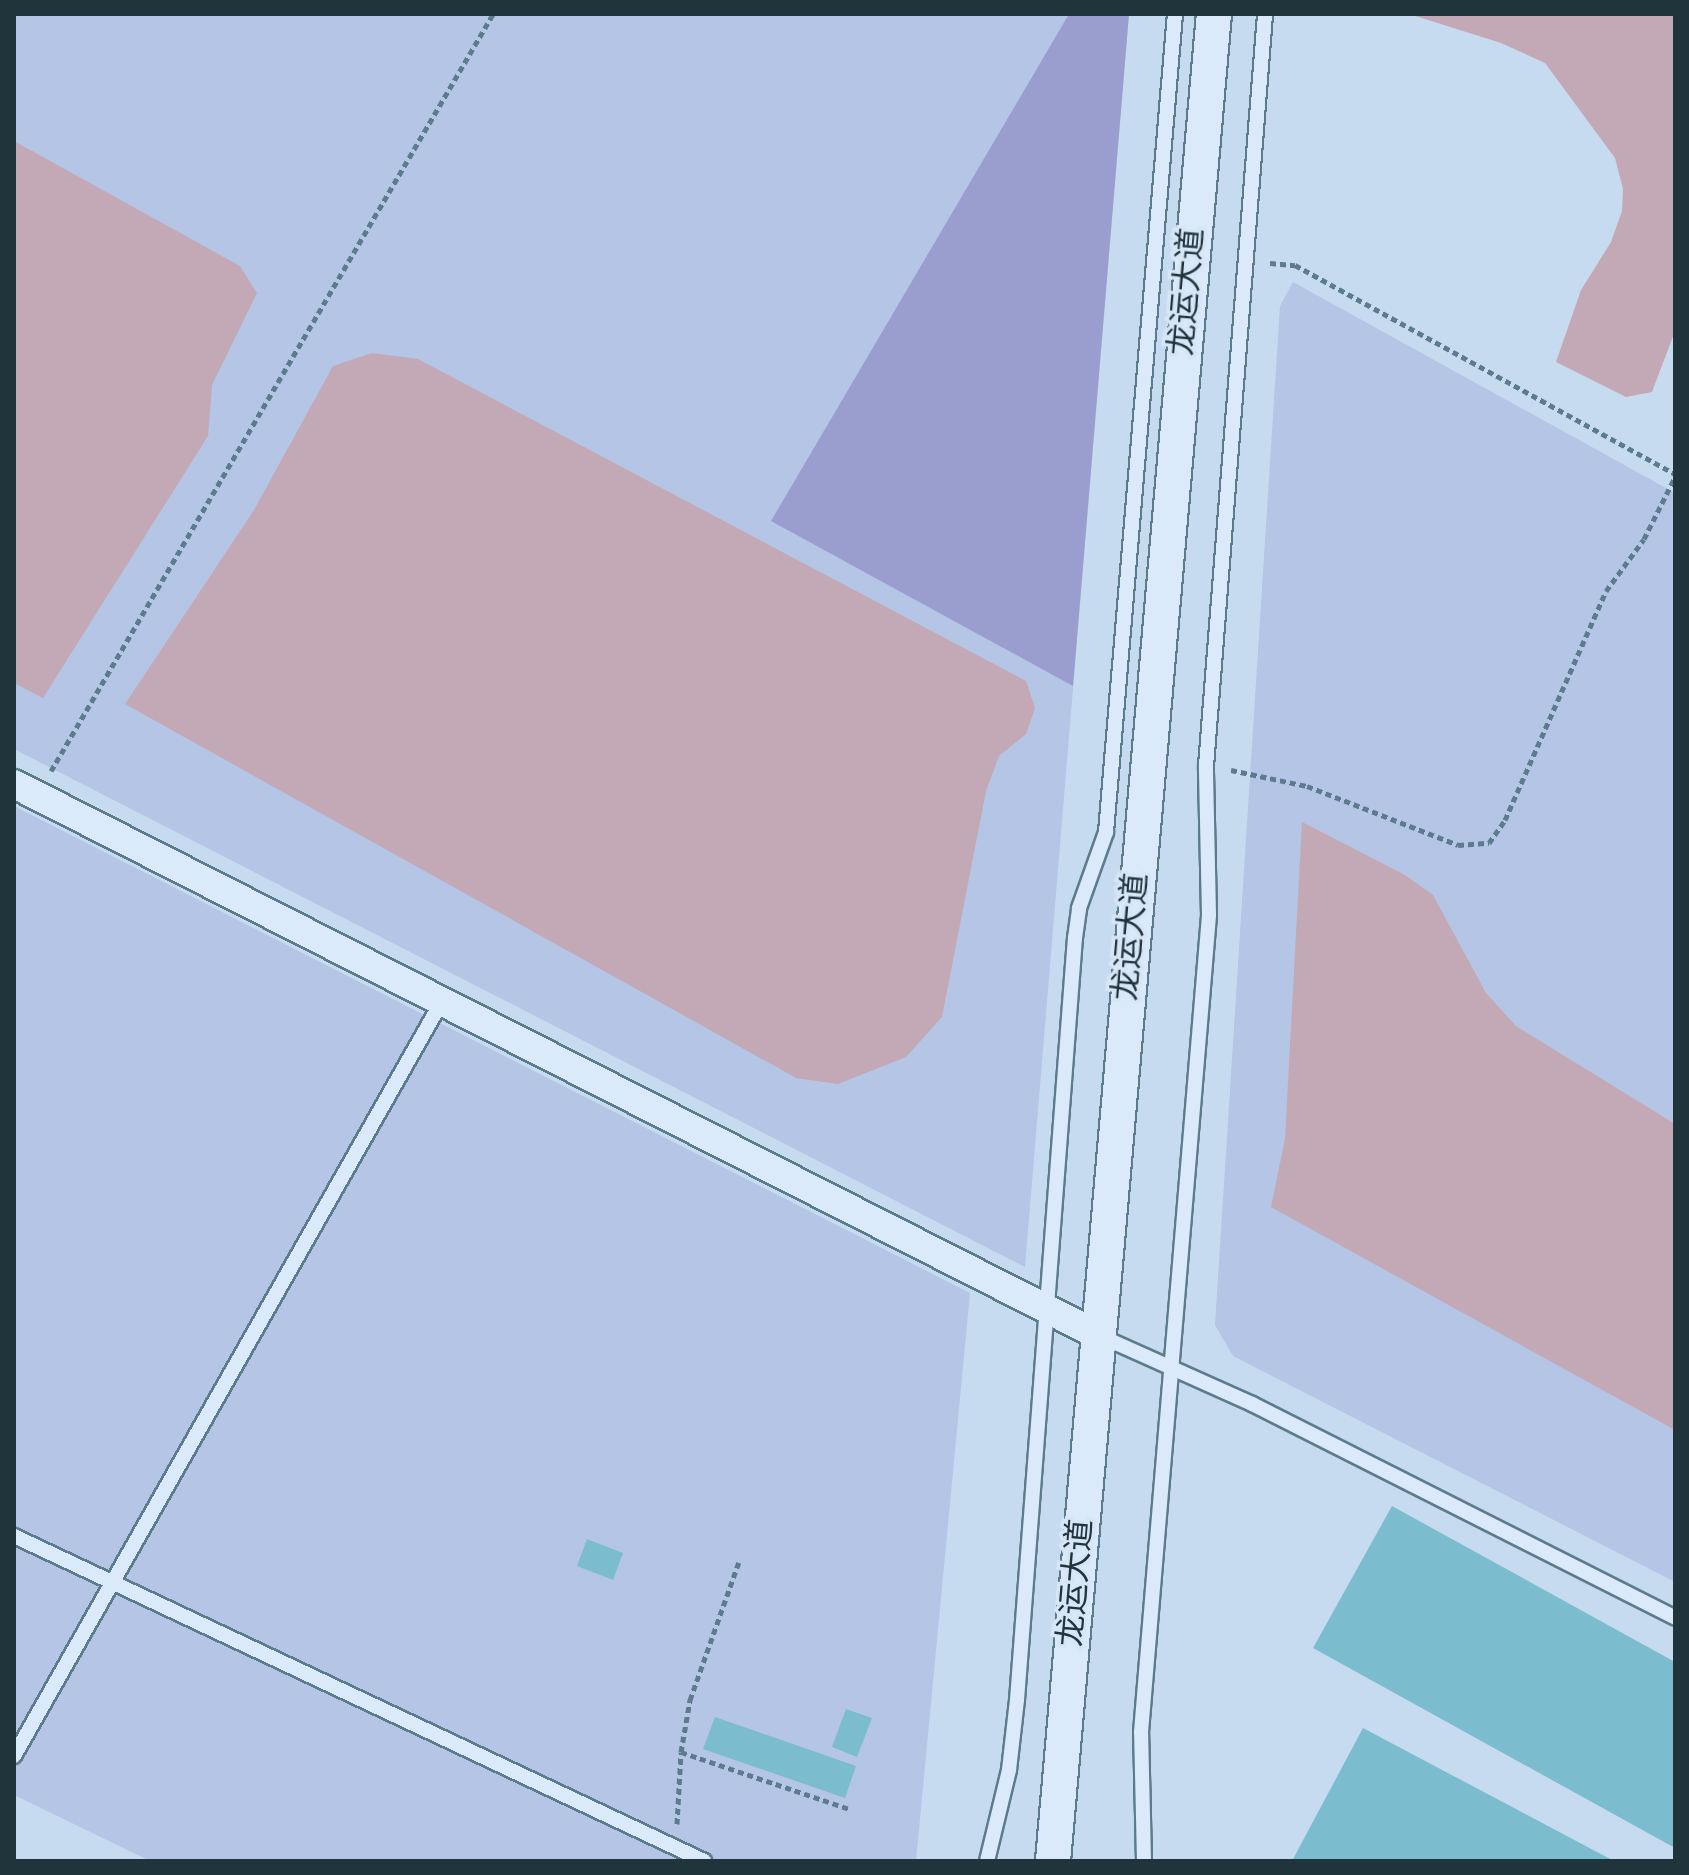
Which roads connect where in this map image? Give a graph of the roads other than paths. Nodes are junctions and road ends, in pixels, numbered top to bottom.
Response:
1 (1175, 14) edge
2 (1214, 14) edge
3 (1265, 14) edge
4 (25, 790) edge
5 (442, 1001) junction
6 (1049, 1311) junction
7 (1098, 1335) junction
8 (1167, 1367) junction
9 (14, 1536) edge
10 (112, 1582) junction
11 (1675, 1618) edge
12 (14, 1756) edge
13 (704, 1861) edge
14 (987, 1861) edge
15 (1053, 1861) edge
16 (1144, 1861) edge

1 - 6 lane
2 - 7 street, 龙运大道
3 - 8 lane
4 - 5 street
5 - 6 street
5 - 10 lane
6 - 7 street
6 - 14 lane
7 - 8 lane
7 - 15 street, 龙运大道
8 - 11 lane
8 - 16 lane
9 - 10 lane
10 - 12 lane
10 - 13 lane

